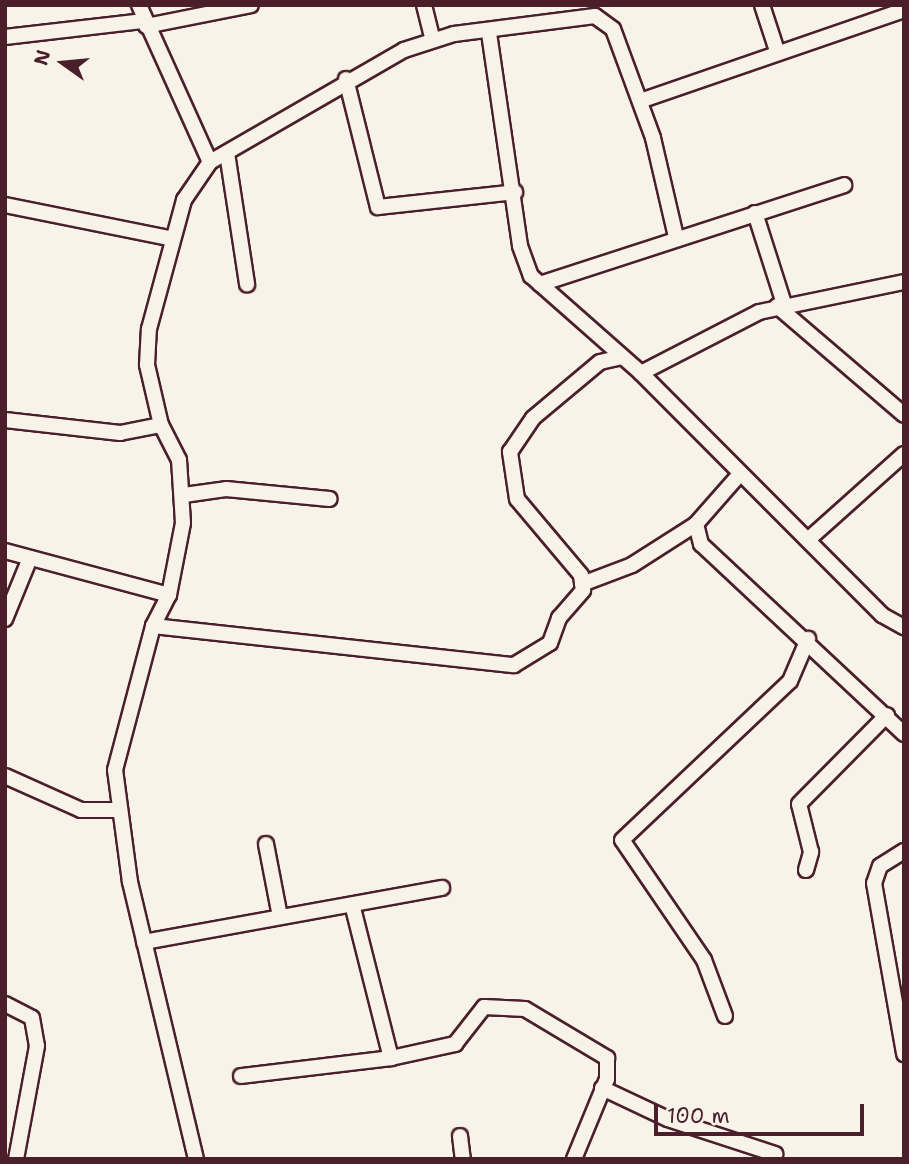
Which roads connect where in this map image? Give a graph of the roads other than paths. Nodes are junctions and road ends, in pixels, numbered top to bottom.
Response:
1 (139, 5) edge
2 (251, 5) edge
3 (424, 5) edge
4 (762, 5) edge
5 (904, 10) edge
6 (595, 11) edge
7 (145, 24) junction
8 (489, 33) junction
9 (5, 37) edge
10 (433, 40) junction
11 (777, 51) junction
12 (346, 79) junction
13 (640, 101) junction
14 (227, 153) junction
15 (209, 162) junction
16 (844, 185) dead end
17 (515, 192) junction
18 (5, 205) edge
19 (755, 213) junction
20 (676, 237) junction
21 (169, 238) junction
22 (904, 282) edge
23 (247, 284) dead end
24 (540, 284) junction
25 (781, 305) junction
26 (607, 344) junction
27 (622, 357) junction
28 (600, 362) junction
29 (641, 373) junction
30 (904, 415) edge
31 (5, 420) edge
32 (160, 425) junction
33 (904, 454) edge
34 (739, 475) junction
35 (184, 495) junction
36 (330, 499) dead end
37 (696, 524) junction
38 (810, 538) junction
39 (5, 551) edge
40 (30, 558) junction
41 (582, 584) junction
42 (169, 595) junction
43 (5, 619) edge
44 (153, 625) junction
45 (904, 627) edge
46 (808, 639) junction
47 (887, 715) junction
48 (904, 734) edge
49 (7, 780) edge
50 (119, 810) junction
51 (266, 844) dead end
52 (904, 851) edge
53 (806, 870) dead end
54 (442, 888) dead end
55 (352, 908) junction
56 (280, 917) junction
57 (144, 942) junction
58 (5, 1004) edge
59 (724, 1016) dead end
60 (904, 1053) edge
61 (391, 1058) junction
62 (241, 1076) dead end
63 (602, 1088) junction
64 (460, 1136) dead end
65 (775, 1154) dead end
66 (16, 1159) edge
67 (196, 1159) edge
68 (463, 1159) edge
69 (574, 1159) edge

1 - 7 street
2 - 7 street
3 - 10 street
4 - 11 street
5 - 11 street
6 - 8 street
6 - 13 street
7 - 9 street
7 - 15 street
8 - 10 street
8 - 17 street
10 - 12 street
11 - 13 street
12 - 14 street
12 - 17 street
13 - 20 street
14 - 15 street
14 - 23 street
15 - 21 street
16 - 19 street
17 - 24 street
18 - 21 street
19 - 20 street
19 - 25 street
20 - 24 street
21 - 32 street
22 - 25 street
24 - 26 street
25 - 29 street
25 - 30 street
26 - 27 street
26 - 28 street
27 - 28 street
27 - 29 street
28 - 41 street
29 - 34 street
31 - 32 street
32 - 35 street
33 - 38 street
34 - 37 street
34 - 38 street
35 - 36 street
35 - 42 street
37 - 41 street
37 - 46 street
38 - 45 street
39 - 40 street
40 - 42 street
40 - 43 street
41 - 44 street
42 - 44 street
44 - 50 street
46 - 47 street
46 - 59 street
47 - 48 street
47 - 53 street
49 - 50 street
50 - 57 street
51 - 56 street
52 - 60 street
54 - 55 street
55 - 56 street
55 - 61 street
56 - 57 street
57 - 67 street
58 - 66 street
61 - 62 street
61 - 63 street
63 - 65 street
63 - 69 street
64 - 68 street

